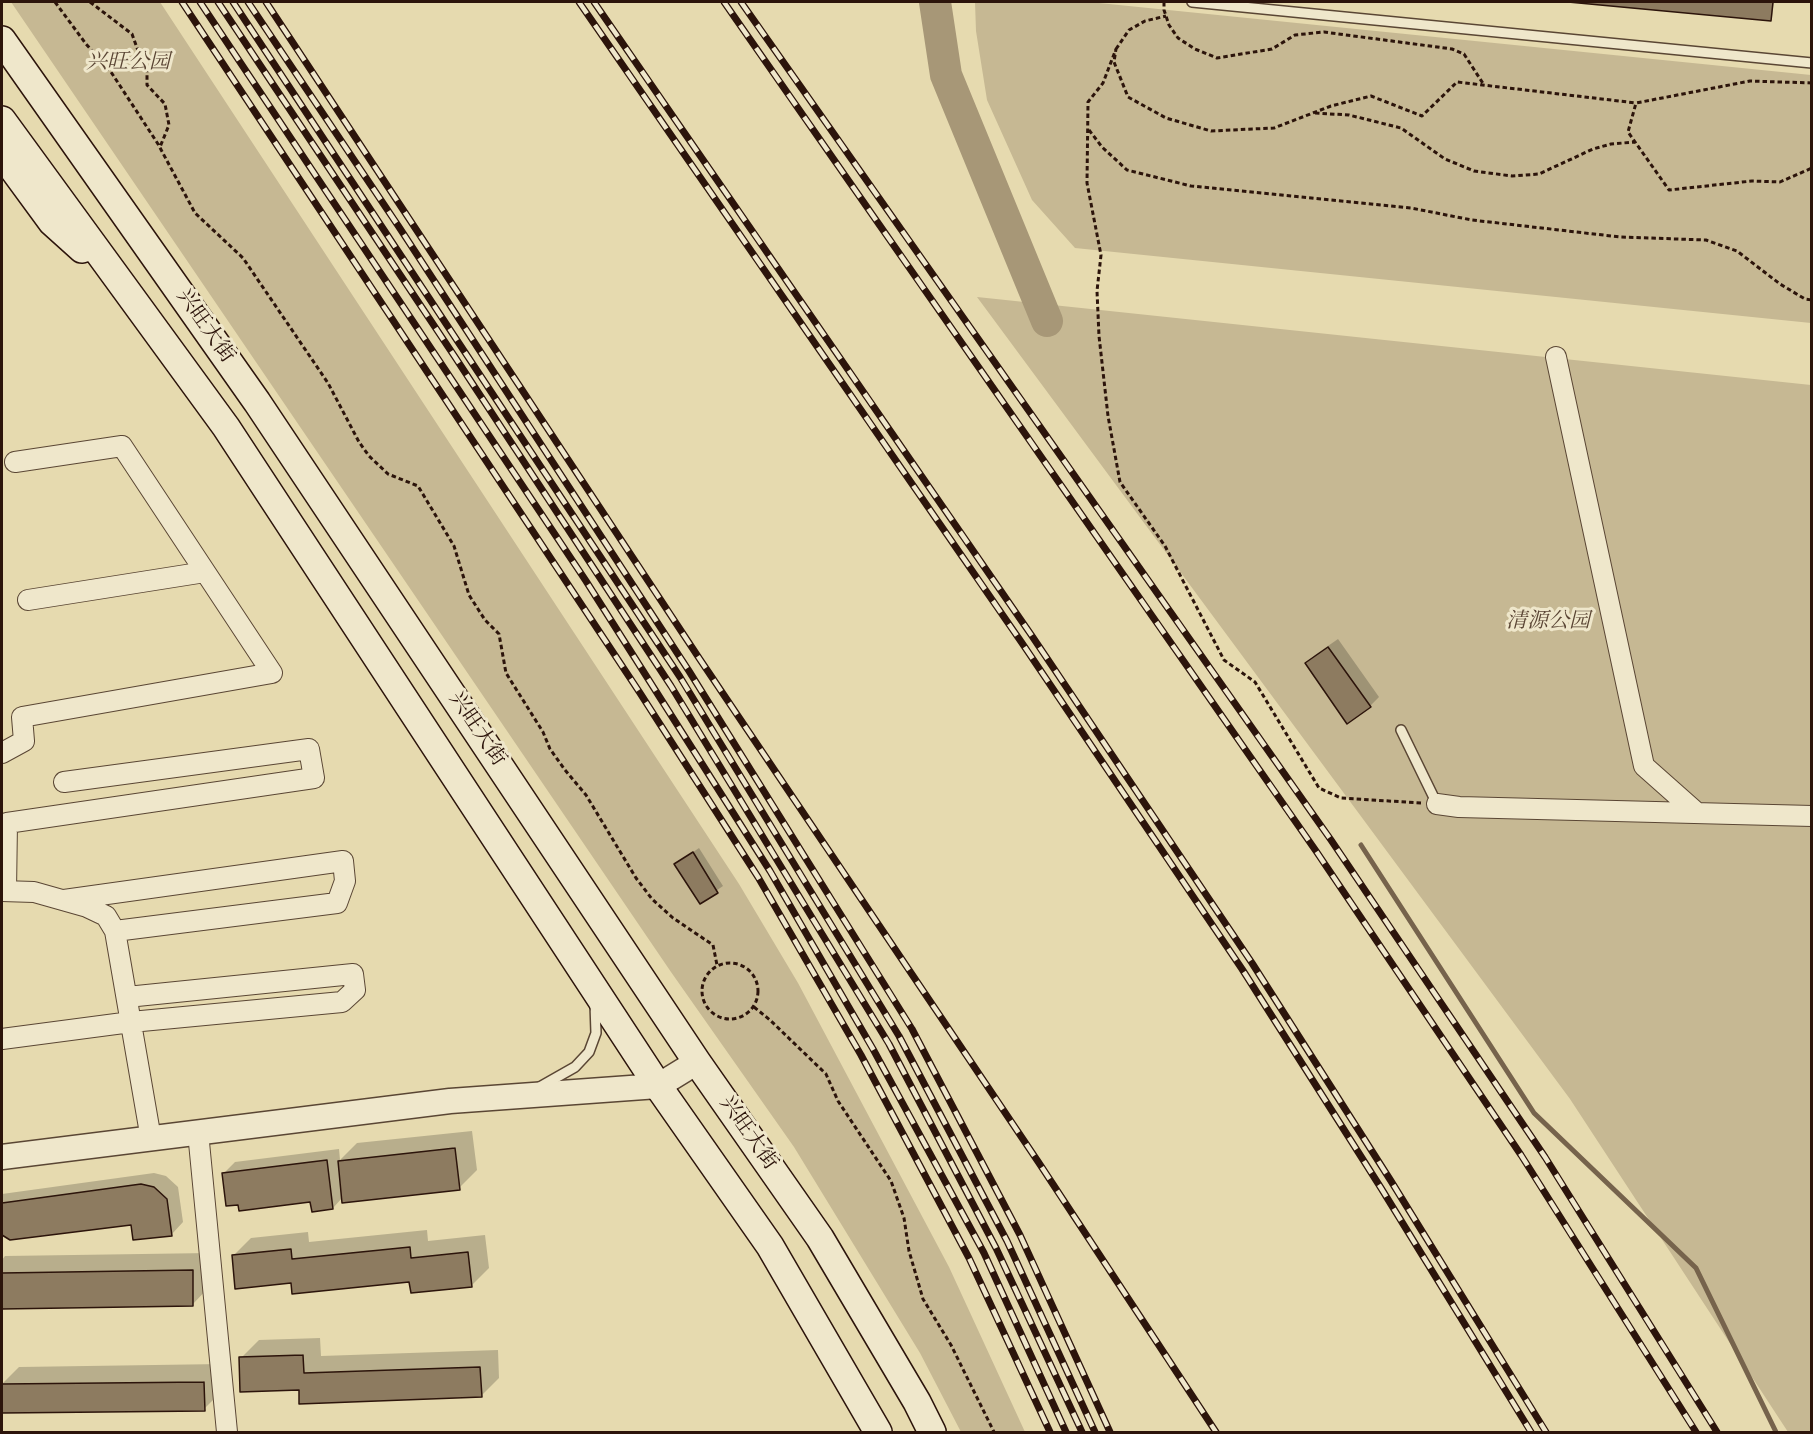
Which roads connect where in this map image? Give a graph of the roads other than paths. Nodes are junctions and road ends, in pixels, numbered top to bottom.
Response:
1 (1192, 2) edge
2 (2, 39) edge
3 (1812, 63) edge
4 (2, 120) edge
5 (2, 154) edge
6 (120, 281) junction
7 (1557, 357) dead end
8 (15, 462) dead end
9 (205, 572) junction
10 (28, 600) dead end
11 (1401, 730) dead end
12 (2, 753) edge
13 (64, 783) dead end
14 (1437, 804) joint
15 (1697, 813) junction
16 (1812, 816) edge
17 (3, 846) edge
18 (4, 891) edge
19 (64, 900) junction
20 (115, 931) junction
21 (588, 978) junction
22 (127, 997) junction
23 (131, 1022) junction
24 (2, 1039) edge
25 (697, 1062) junction
26 (658, 1086) junction
27 (525, 1095) junction
28 (198, 1132) junction
29 (151, 1138) junction
30 (2, 1157) edge
31 (227, 1432) edge
32 (878, 1432) edge
33 (932, 1432) edge

1 - 3 lane
2 - 25 main road, 兴旺大街
4 - 6 main road, 兴旺大街
5 - 6 main road
6 - 21 main road, 兴旺大街
7 - 15 street
8 - 9 street
9 - 10 street
9 - 12 street
11 - 14 lane
13 - 17 street
14 - 15 street
15 - 16 street
17 - 18 street
18 - 19 street
19 - 20 street
19 - 20 street
20 - 22 street
21 - 26 main road, 兴旺大街
21 - 27 lane
22 - 23 street
22 - 23 street
23 - 24 street
23 - 29 street
25 - 26 street
25 - 33 main road, 兴旺大街
26 - 27 street
26 - 32 main road, 兴旺大街
27 - 28 street
28 - 29 street
28 - 31 street
29 - 30 street

